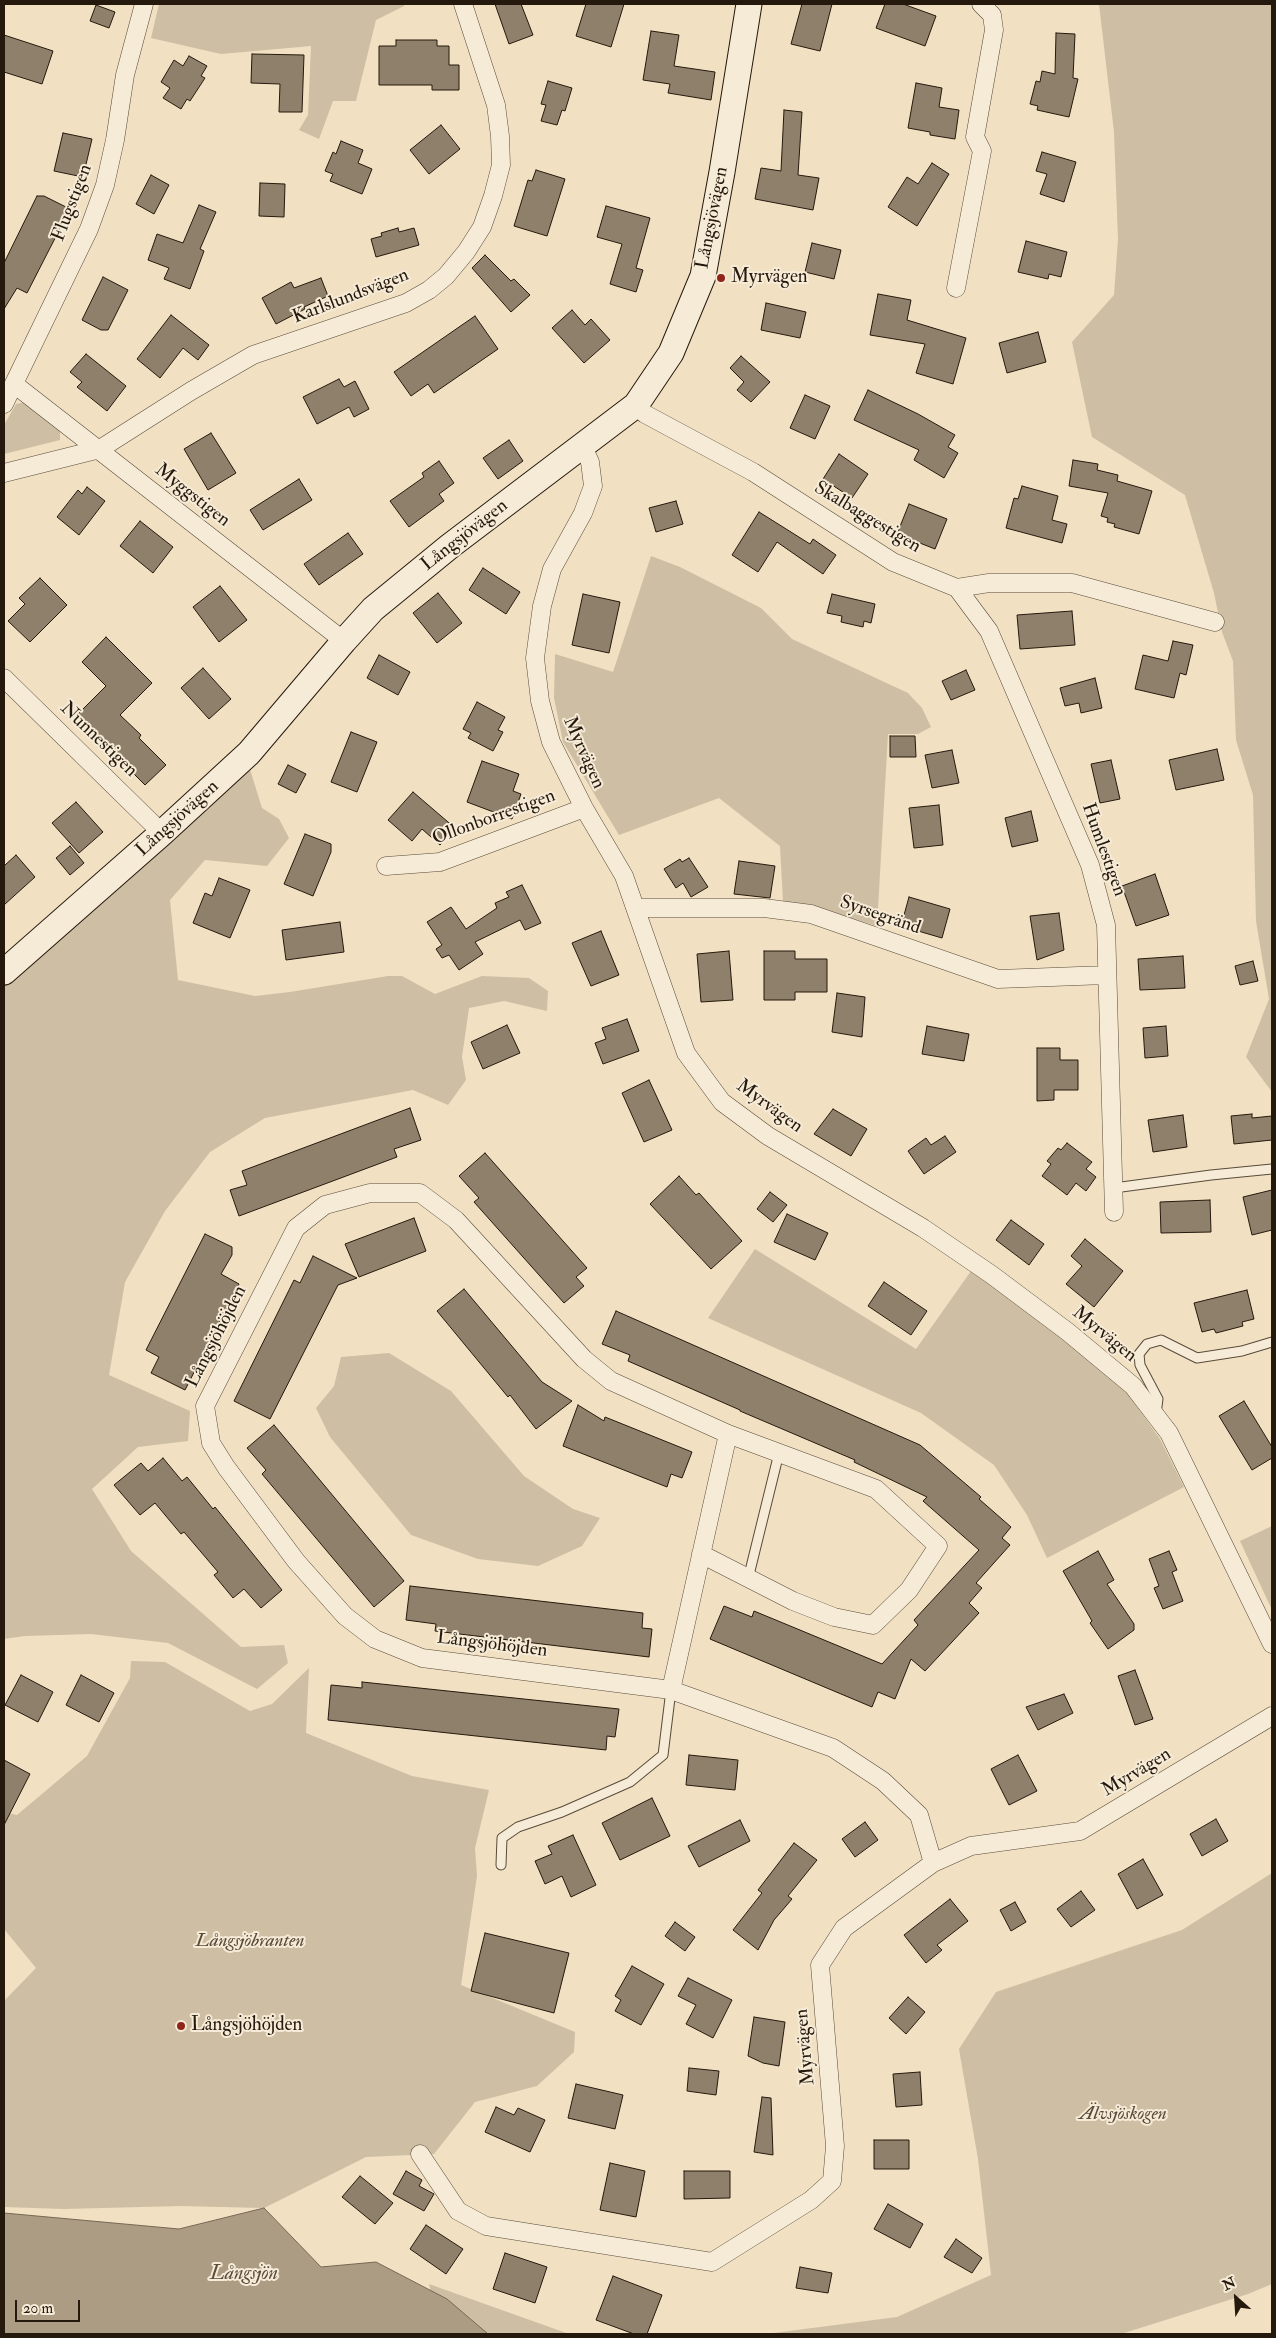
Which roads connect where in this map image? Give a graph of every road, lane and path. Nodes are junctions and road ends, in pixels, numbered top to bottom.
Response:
1 (144, 4) edge
2 (463, 4) edge
3 (748, 4) edge
4 (982, 4) edge
5 (956, 288) dead end
6 (14, 384) junction
7 (4, 404) edge
8 (636, 405) junction
9 (583, 447) junction
10 (100, 449) junction
11 (4, 473) edge
12 (957, 588) junction
13 (1215, 622) dead end
14 (344, 641) junction
15 (4, 678) edge
16 (584, 808) junction
17 (162, 833) junction
18 (386, 866) dead end
19 (637, 908) junction
20 (4, 972) edge
21 (1106, 976) junction
22 (1272, 1170) edge
23 (1114, 1188) junction
24 (1114, 1212) dead end
25 (1272, 1342) edge
26 (1156, 1414) junction
27 (728, 1434) junction
28 (779, 1453) junction
29 (701, 1554) junction
30 (748, 1579) junction
31 (1272, 1644) edge
32 (671, 1690) junction
33 (1272, 1716) edge
34 (933, 1863) junction
35 (501, 1866) dead end
36 (420, 2154) dead end

1 - 6 street, Flugstigen
2 - 10 street, Karlslundsvägen
3 - 8 street, Långsjövägen
4 - 5 street
6 - 7 street, Flugstigen
6 - 10 street, Myggstigen
8 - 9 street, Långsjövägen
8 - 12 street, Skalbaggestigen
9 - 14 street, Långsjövägen
9 - 16 street, Myrvägen
10 - 11 street, Karlslundsvägen
10 - 14 street, Myggstigen
12 - 13 street
12 - 21 street, Humlestigen
14 - 17 street, Långsjövägen
15 - 17 street, Nunnestigen
16 - 18 street, Ollonborrestigen
16 - 19 street, Myrvägen
17 - 20 street, Långsjövägen
19 - 21 street, Syrsegränd
19 - 26 street, Myrvägen
21 - 23 street, Humlestigen
22 - 23 lane
23 - 24 street, Humlestigen
25 - 26 lane
26 - 31 street, Myrvägen
27 - 28 street, Långsjöhöjden
27 - 29 street
27 - 32 street, Långsjöhöjden
28 - 30 lane
28 - 30 street, Långsjöhöjden
29 - 30 street, Långsjöhöjden
29 - 32 street
32 - 34 street, Långsjöhöjden
32 - 35 lane
33 - 34 street, Myrvägen
34 - 36 street, Myrvägen

